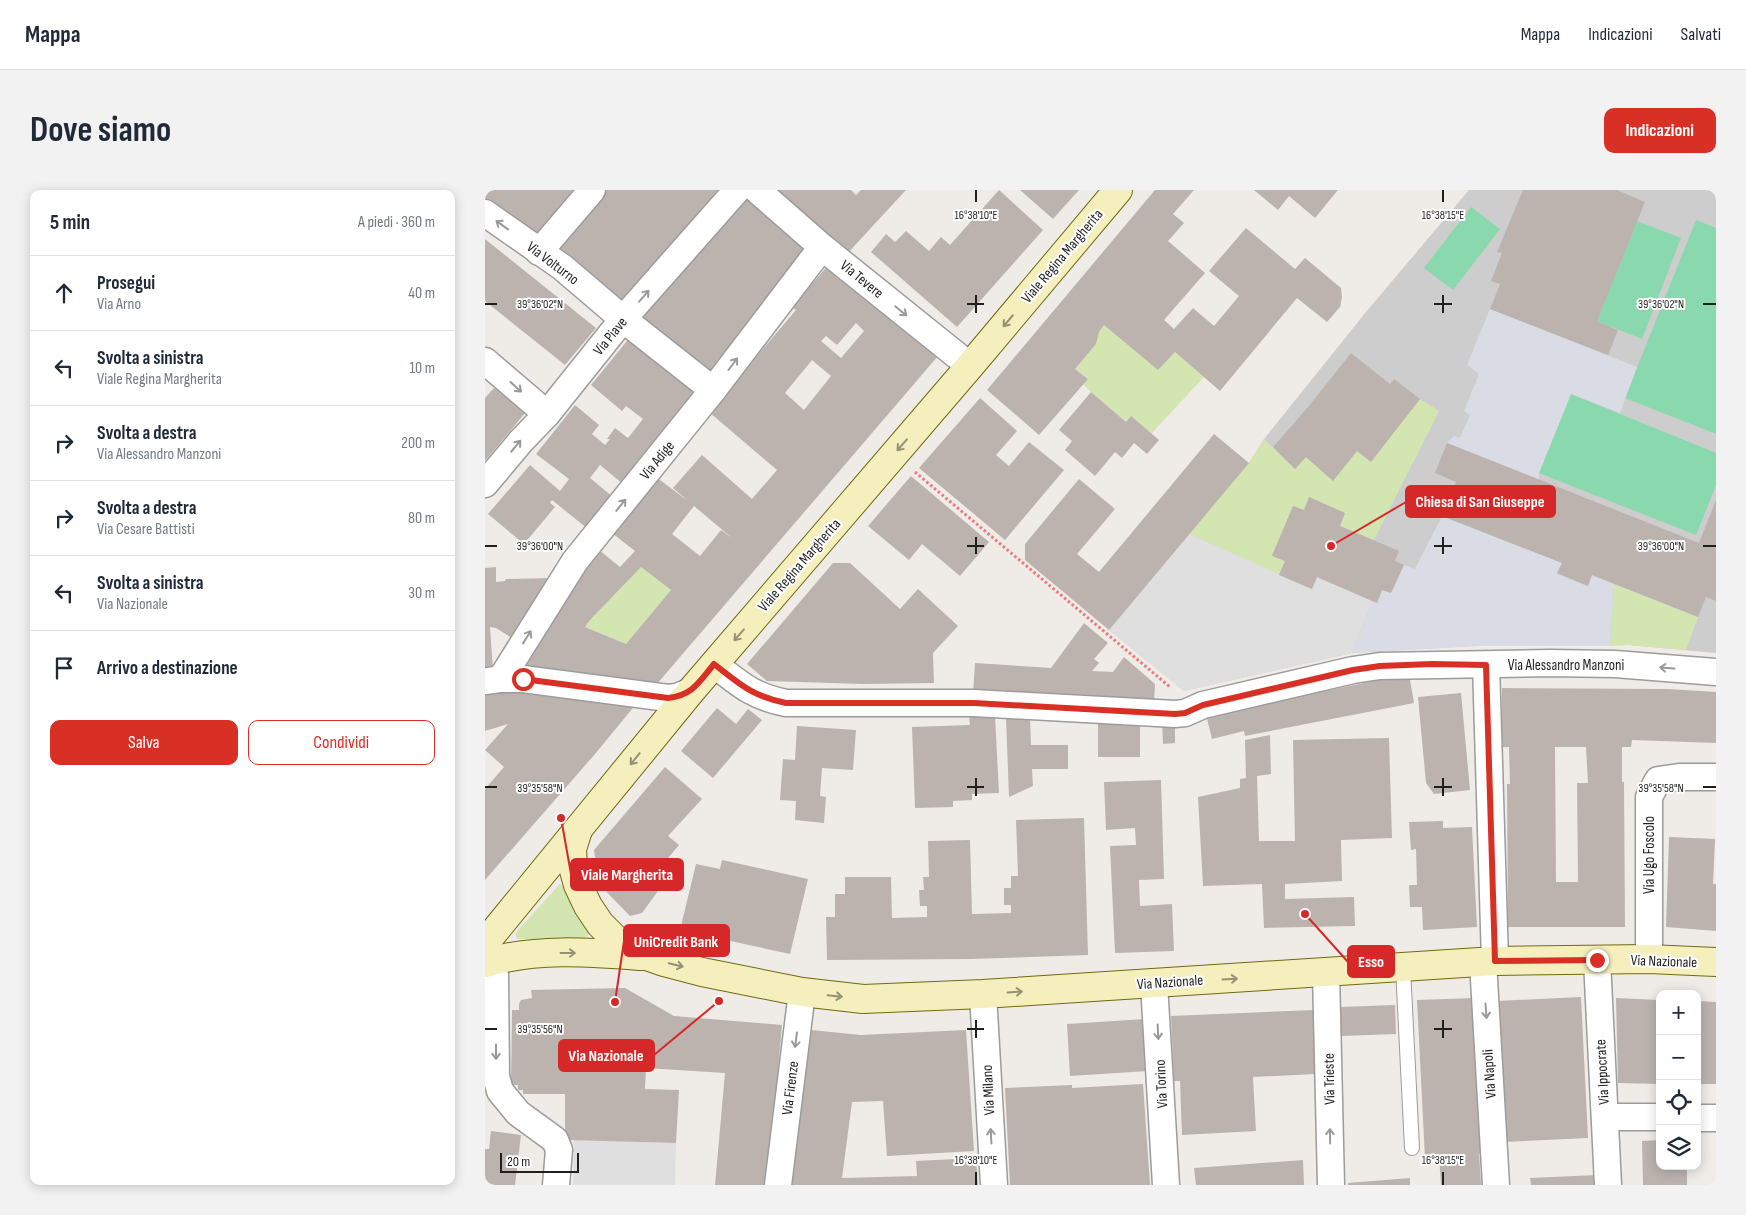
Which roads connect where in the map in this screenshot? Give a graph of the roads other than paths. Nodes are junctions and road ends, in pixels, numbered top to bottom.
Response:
1 (592, 190) edge
2 (737, 190) edge
3 (757, 190) edge
4 (1118, 190) edge
5 (485, 213) edge
6 (822, 247) junction
7 (539, 252) junction
8 (623, 319) junction
9 (970, 366) junction
10 (488, 370) edge
11 (713, 390) junction
12 (547, 414) junction
13 (485, 484) edge
14 (714, 664) junction
15 (1486, 665) junction
16 (1716, 672) edge
17 (493, 680) edge
18 (691, 691) junction
19 (1716, 777) edge
20 (578, 830) junction
21 (485, 943) edge
22 (638, 953) junction
23 (530, 954) junction
24 (1649, 959) junction
25 (1597, 960) junction
26 (1489, 962) junction
27 (1716, 962) edge
28 (1403, 968) junction
29 (489, 972) edge
30 (1326, 973) junction
31 (1155, 984) junction
32 (802, 992) junction
33 (983, 994) junction
34 (1605, 1117) junction
35 (1656, 1117) edge
36 (1701, 1118) edge
37 (1716, 1118) edge
38 (1412, 1148) dead end
39 (556, 1185) edge
40 (778, 1185) edge
41 (994, 1185) edge
42 (1166, 1185) edge
43 (1331, 1185) edge
44 (1496, 1185) edge
45 (1608, 1185) edge

1 - 7 street
8 -> 2 street, Via Piave
3 - 6 street, Via Tevere
4 -> 9 street, Viale Regina Margherita
7 -> 5 street, Via Volturno
6 -> 9 street, Via Tevere
11 -> 6 street, Via Adige
7 - 8 street, Via Volturno
8 - 11 street, Via Volturno
8 - 12 street, Via Piave
9 -> 14 street, Viale Regina Margherita
10 -> 12 street
17 -> 11 street, Via Adige
13 -> 12 street, Via Piave
14 - 15 street, Via Alessandro Manzoni
14 - 18 street, Viale Regina Margherita
16 -> 15 street, Via Alessandro Manzoni
15 - 26 street, Via Napoli
17 - 18 street
18 -> 20 street, Viale Regina Margherita
19 - 24 street, Via Ugo Foscolo
20 - 21 street, Viale Regina Margherita
20 - 22 street
21 - 23 street
23 -> 22 street
22 -> 32 street, Via Nazionale
23 - 29 street
24 - 25 street, Via Nazionale
24 - 27 street, Via Nazionale
25 - 26 street, Via Nazionale
25 - 34 street, Via Ippocrate
26 - 28 street, Via Nazionale
26 -> 44 street, Via Napoli
28 - 30 street, Via Nazionale
28 - 38 lane
29 -> 39 street
31 -> 30 street, Via Nazionale
43 -> 30 street, Via Trieste
33 -> 31 street, Via Nazionale
31 -> 42 street, Via Torino
32 -> 33 street, Via Nazionale
32 -> 40 street, Via Firenze
41 -> 33 street, Via Milano
34 - 35 street
34 - 45 street, Via Ippocrate
36 - 37 street

